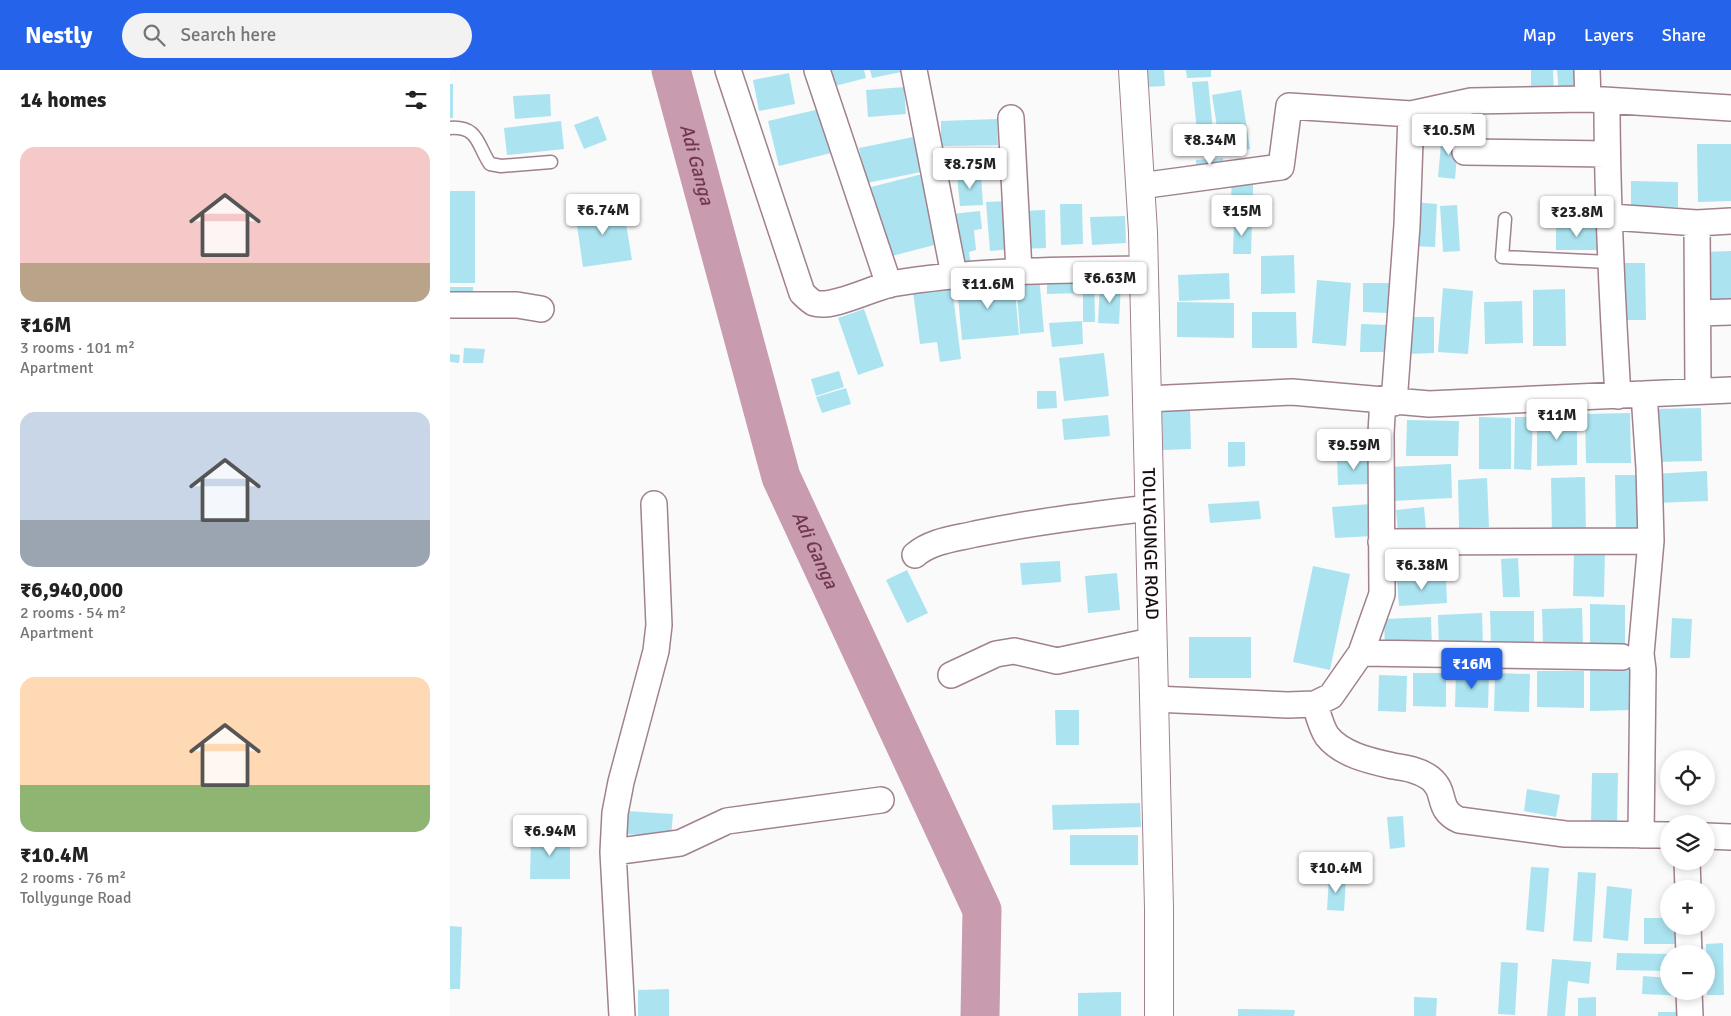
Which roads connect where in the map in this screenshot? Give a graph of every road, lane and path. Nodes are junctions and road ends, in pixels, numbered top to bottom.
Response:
1 (728, 70) edge
2 (817, 70) edge
3 (914, 70) edge
4 (1133, 70) edge
5 (1587, 70) edge
6 (1597, 100) junction
7 (1731, 108) edge
8 (1411, 114) junction
9 (1011, 118) dead end
10 (450, 128) edge
11 (1466, 152) dead end
12 (1607, 154) junction
13 (551, 162) dead end
14 (1140, 186) junction
15 (1611, 217) junction
16 (1505, 219) dead end
17 (1731, 221) edge
18 (1697, 223) junction
19 (1610, 262) junction
20 (1142, 268) junction
21 (1019, 271) junction
22 (954, 275) junction
23 (889, 285) junction
24 (450, 305) edge
25 (540, 309) dead end
26 (1731, 312) edge
27 (1698, 313) junction
28 (1698, 390) junction
29 (1731, 390) edge
30 (1644, 394) junction
31 (1618, 396) junction
32 (1147, 399) junction
33 (1388, 401) junction
34 (654, 504) dead end
35 (1149, 508) junction
36 (1651, 541) junction
37 (1380, 542) junction
38 (914, 555) dead end
39 (1151, 641) junction
40 (1361, 653) junction
41 (1622, 657) dead end
42 (951, 675) dead end
43 (1154, 699) junction
44 (1315, 704) junction
45 (881, 800) dead end
46 (1641, 835) junction
47 (1660, 835) edge
48 (1715, 836) edge
49 (1731, 836) edge
50 (613, 852) junction
51 (1689, 1000) edge
52 (622, 1016) edge
53 (1159, 1016) edge
54 (1690, 1016) edge

1 - 23 street
2 - 23 street
3 - 22 street
4 - 14 street, TOLLYGUNGE ROAD
5 - 6 street
6 - 7 street
6 - 8 street
6 - 12 street
8 - 14 street
8 - 33 street
9 - 21 street
10 - 13 lane
11 - 12 street
12 - 15 street
14 - 20 street, TOLLYGUNGE ROAD
15 - 18 street
15 - 19 street
16 - 19 lane
17 - 18 street
18 - 27 street
19 - 31 street
20 - 21 street
20 - 32 street, TOLLYGUNGE ROAD
21 - 22 street
22 - 23 street
24 - 25 street
26 - 27 street
27 - 28 street
28 - 29 street
28 - 30 street
30 - 31 street
30 - 36 street
31 - 33 street
32 - 33 street
32 - 35 street, TOLLYGUNGE ROAD
33 - 37 street
34 - 50 street
35 - 38 street
35 - 39 street, TOLLYGUNGE ROAD
36 - 37 street
36 - 46 street
37 - 40 street
39 - 42 street
39 - 43 street, TOLLYGUNGE ROAD
40 - 41 street
40 - 44 street
43 - 44 street
43 - 53 street, TOLLYGUNGE ROAD
44 - 46 street
45 - 50 street
46 - 47 street
48 - 49 street
50 - 52 street
51 - 54 street

